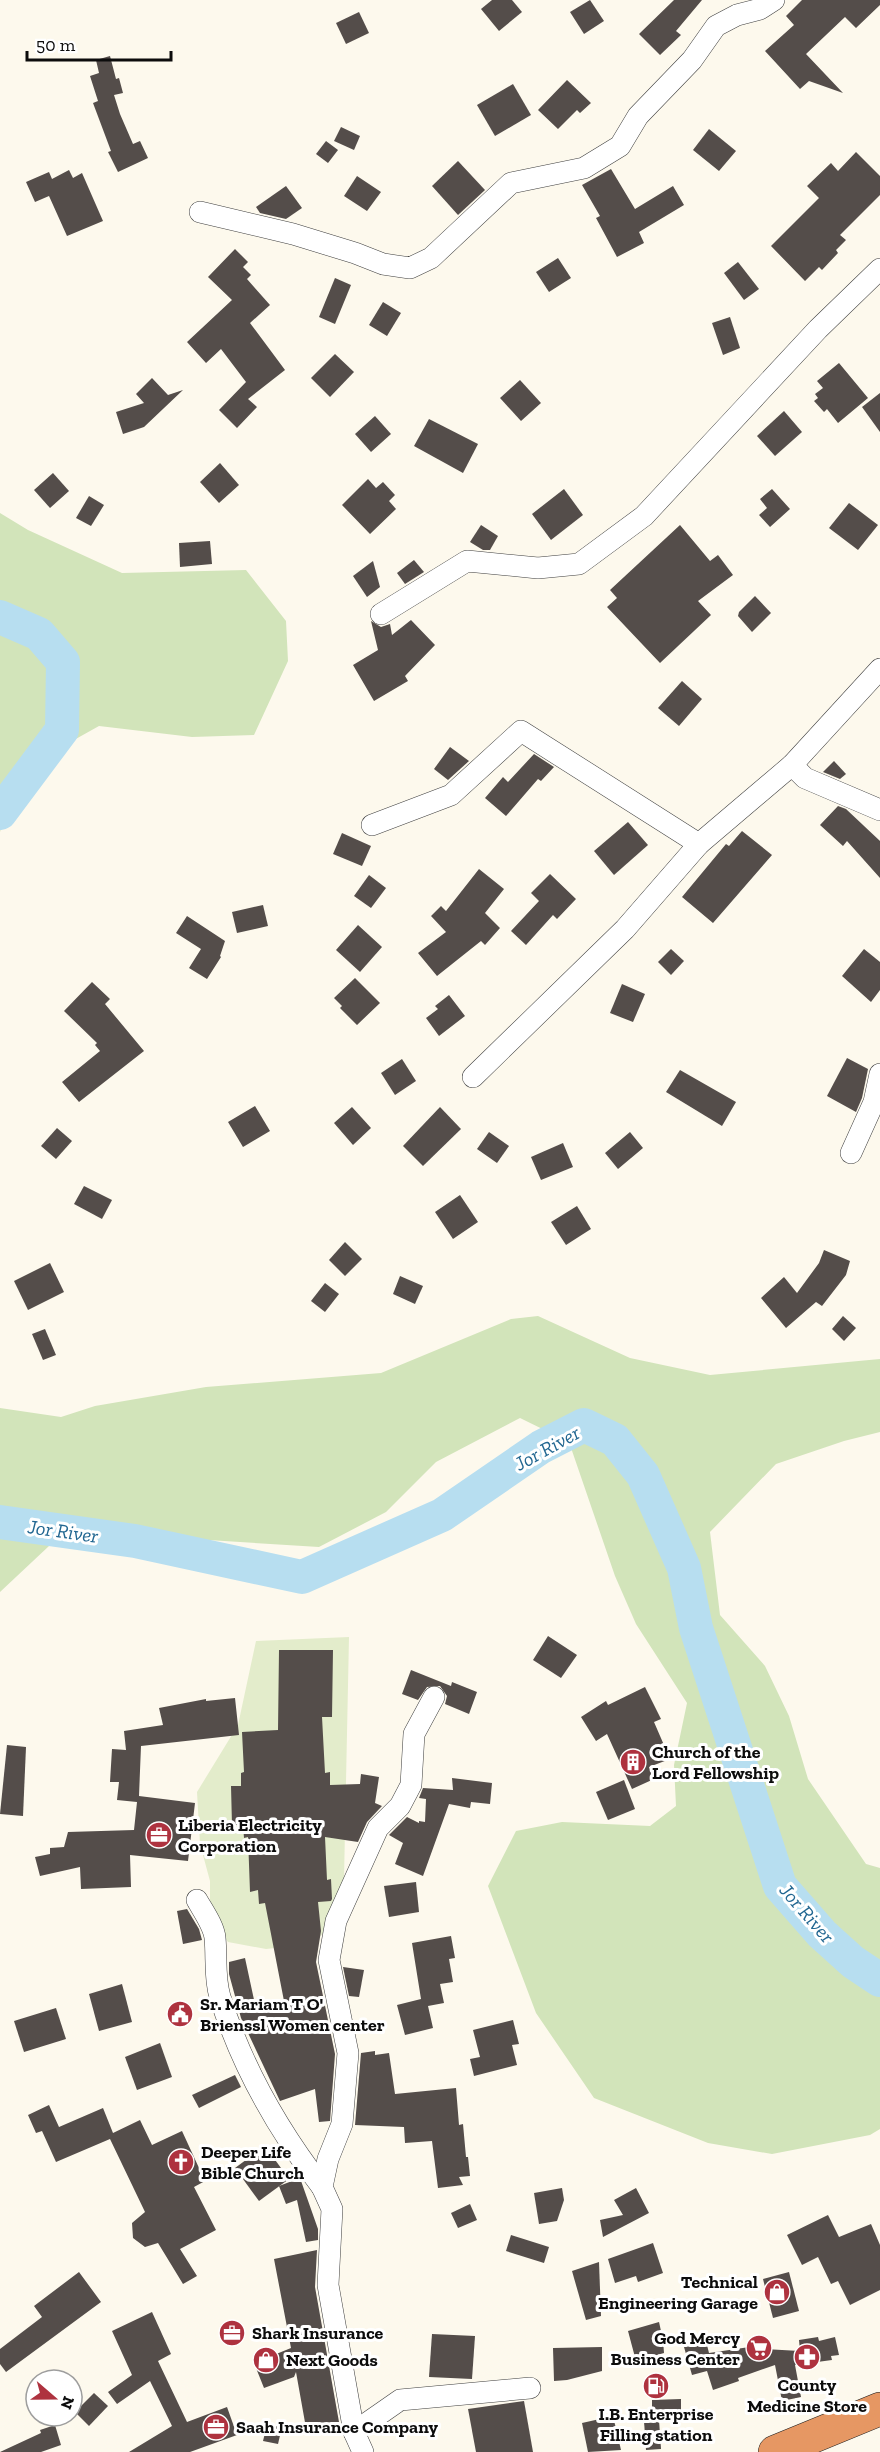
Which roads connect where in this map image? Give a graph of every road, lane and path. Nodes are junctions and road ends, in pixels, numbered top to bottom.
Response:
1 (774, 0) edge
2 (200, 212) dead end
3 (880, 269) edge
4 (381, 614) dead end
5 (880, 669) edge
6 (792, 765) junction
7 (880, 810) edge
8 (372, 825) dead end
9 (699, 844) junction
10 (880, 1074) edge
11 (473, 1077) dead end
12 (851, 1153) dead end
13 (435, 1698) dead end
14 (197, 1900) dead end
15 (322, 2187) junction
16 (530, 2388) dead end
17 (880, 2409) edge
18 (354, 2432) junction
19 (363, 2452) edge
20 (775, 2452) edge

1 - 2 street
3 - 4 street
5 - 6 street
6 - 7 street
6 - 9 street
8 - 9 street
9 - 11 street
10 - 12 street
13 - 15 street
14 - 15 street
15 - 18 street
16 - 18 street
17 - 20 highway
18 - 19 street

